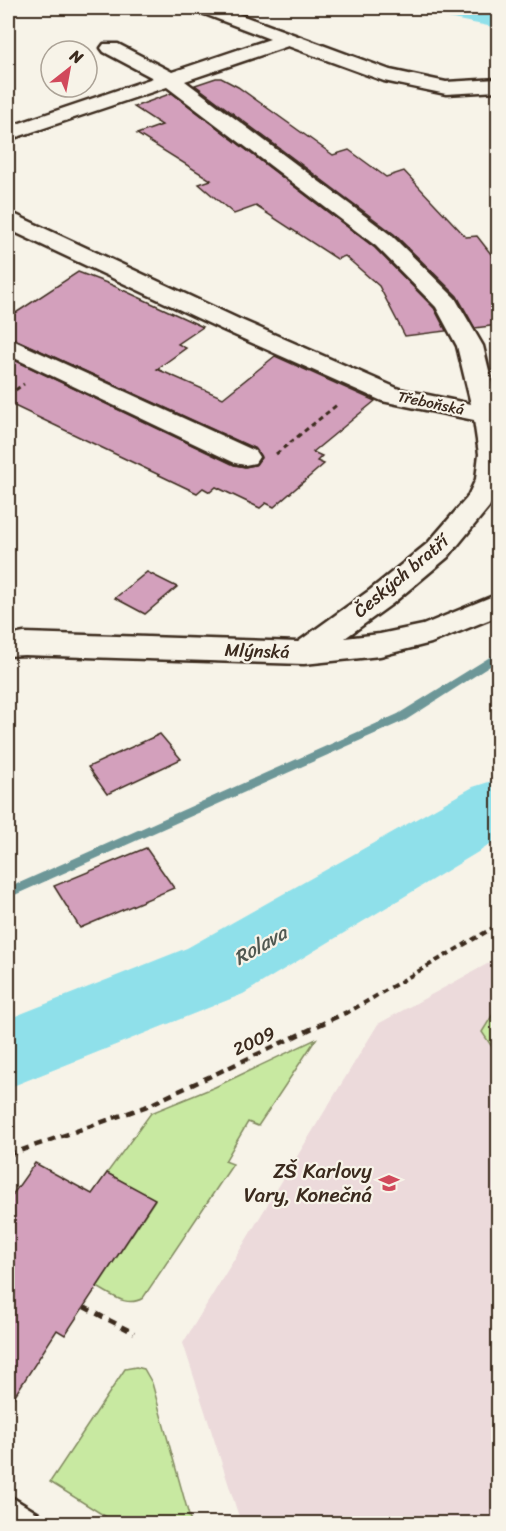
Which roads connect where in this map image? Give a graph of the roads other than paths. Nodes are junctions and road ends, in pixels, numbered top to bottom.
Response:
1 (206, 8) edge
2 (288, 39) junction
3 (111, 48) dead end
4 (170, 79) junction
5 (498, 85) edge
6 (18, 112) dead end
7 (39, 123) junction
8 (8, 134) edge
9 (8, 220) edge
10 (8, 346) edge
11 (487, 415) junction
12 (496, 450) edge
13 (245, 457) road end
14 (498, 604) edge
15 (8, 646) edge
16 (304, 653) junction
17 (8, 1507) edge
18 (29, 1522) edge

1 - 2 street
2 - 4 street
2 - 5 street
3 - 4 street, Třeboňská
4 - 7 street
4 - 11 street, Třeboňská
6 - 7 street
7 - 8 street
9 - 11 street, Třeboňská
10 - 13 street
11 - 12 street, Českých bratří
12 - 16 street, Českých bratří
14 - 16 street, Mlýnská
15 - 16 street, Mlýnská
17 - 18 lane

